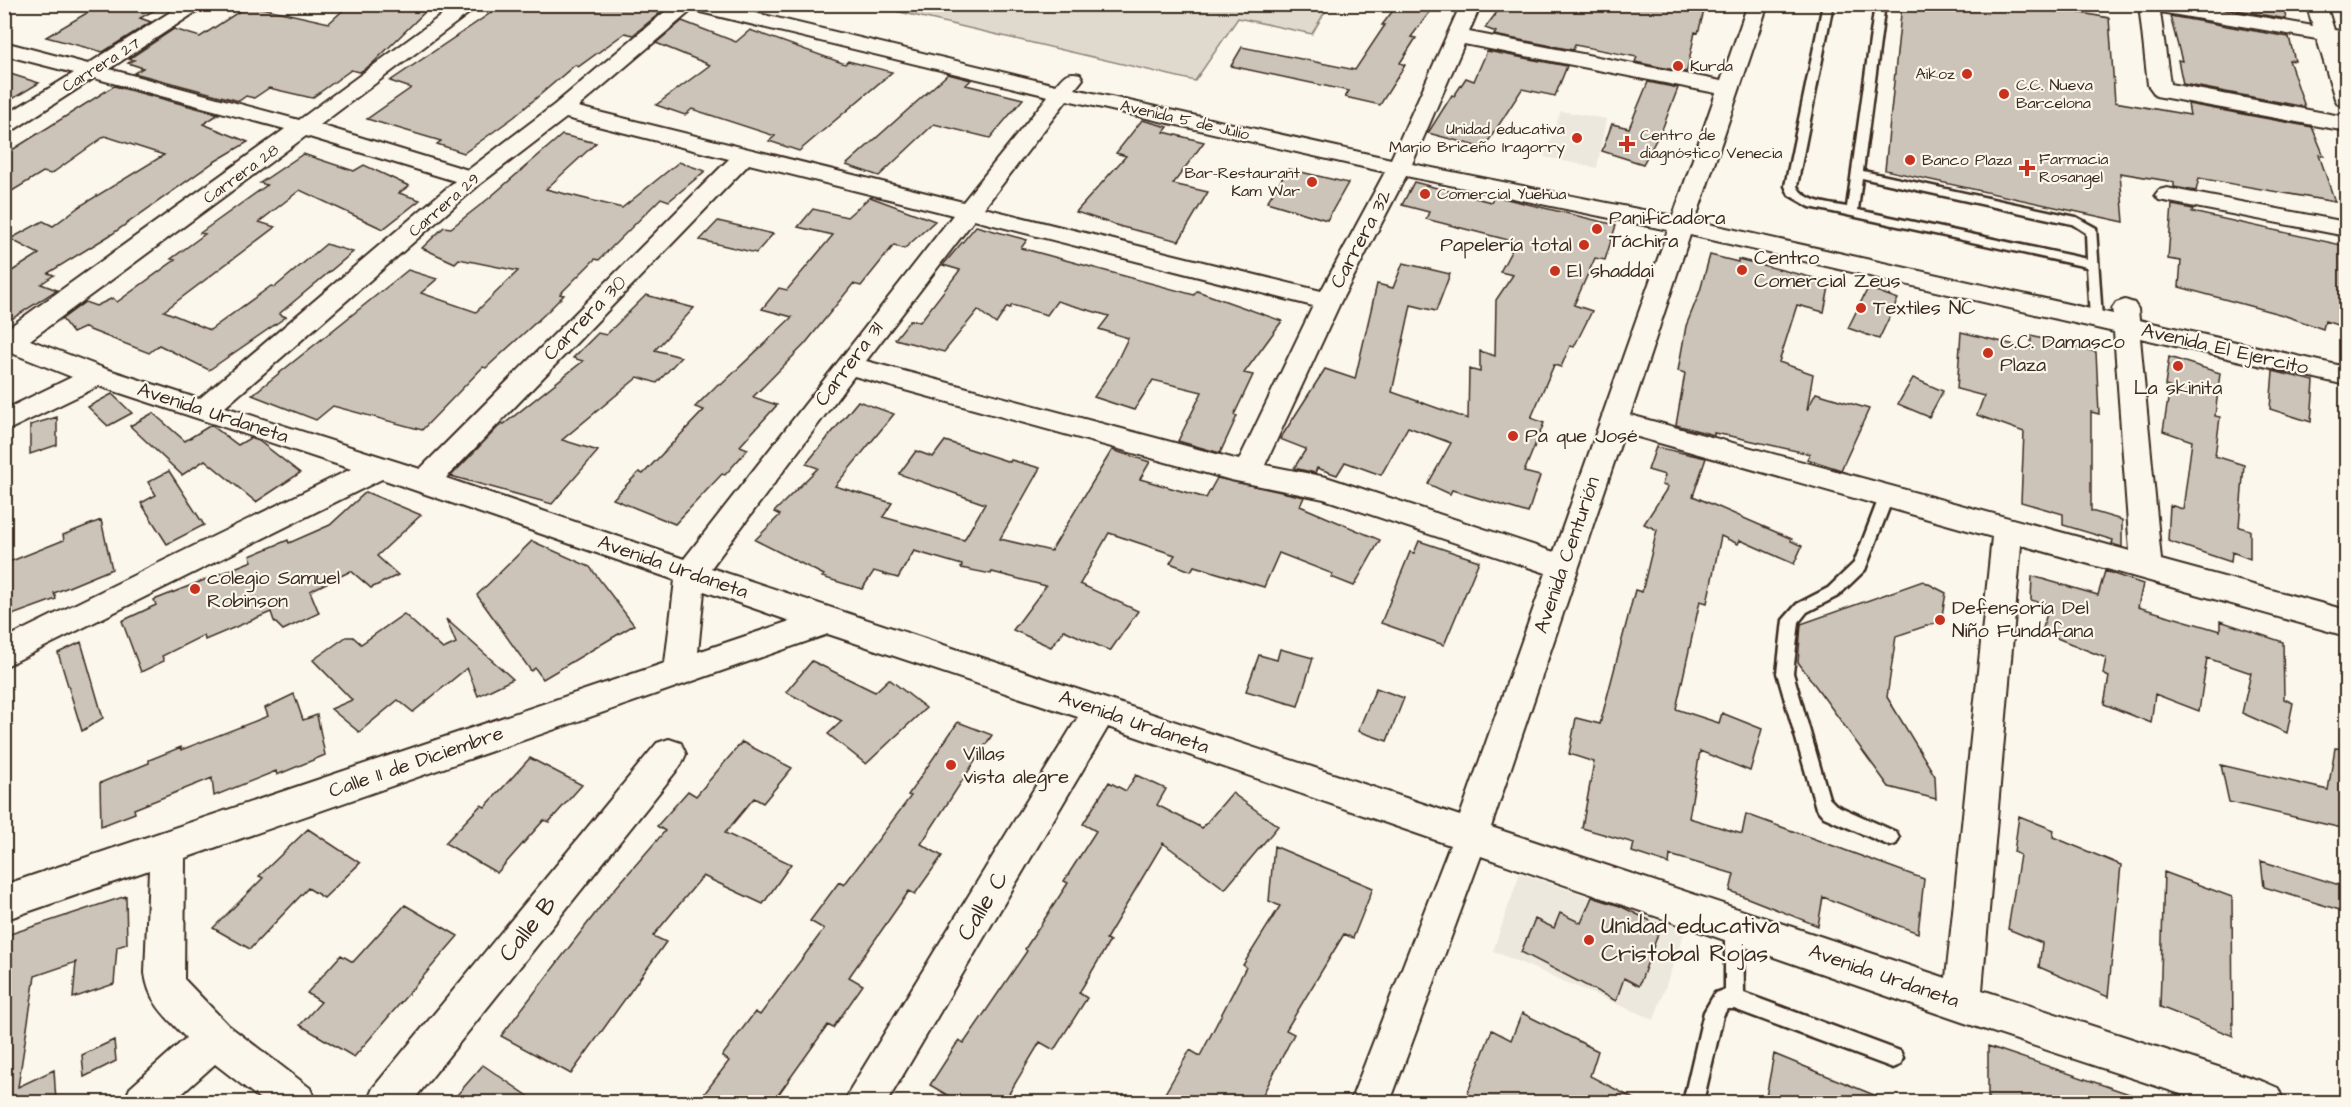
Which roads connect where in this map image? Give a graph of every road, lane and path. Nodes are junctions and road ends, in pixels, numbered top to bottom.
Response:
1 (198, 4) edge
2 (471, 4) edge
3 (689, 4) edge
4 (751, 4) edge
5 (1471, 4) edge
6 (1828, 4) edge
7 (1880, 4) edge
8 (2149, 4) edge
9 (2316, 4) edge
10 (1753, 5) edge
11 (785, 20) junction
12 (1457, 36) junction
13 (2337, 36) edge
14 (4, 48) edge
15 (93, 70) junction
16 (1066, 86) junction
17 (1728, 89) junction
18 (2346, 99) edge
19 (562, 110) junction
20 (2346, 124) edge
21 (4, 126) edge
22 (305, 128) junction
23 (746, 154) junction
24 (1402, 160) junction
25 (1857, 173) junction
26 (472, 179) junction
27 (2167, 195) dead end
28 (966, 212) junction
29 (1852, 212) junction
30 (1684, 217) junction
31 (2346, 230) edge
32 (2093, 264) junction
33 (1328, 302) junction
34 (2095, 309) junction
35 (2126, 316) junction
36 (7, 341) edge
37 (2346, 355) edge
38 (848, 365) junction
39 (98, 376) junction
40 (2346, 376) edge
41 (205, 409) junction
42 (1613, 420) junction
43 (4, 422) edge
44 (378, 468) junction
45 (1247, 473) junction
46 (425, 482) junction
47 (1887, 495) junction
48 (2008, 529) junction
49 (2145, 566) junction
50 (1563, 567) junction
51 (691, 573) junction
52 (828, 621) junction
53 (2346, 623) edge
54 (4, 654) edge
55 (680, 671) junction
56 (1100, 710) junction
57 (669, 754) dead end
58 (1471, 835) junction
59 (1890, 838) dead end
60 (167, 848) junction
61 (4, 903) edge
62 (1734, 925) junction
63 (1734, 999) junction
64 (1962, 1003) junction
65 (214, 1039) junction
66 (1893, 1059) dead end
67 (144, 1102) edge
68 (296, 1102) edge
69 (387, 1102) edge
70 (865, 1102) edge
71 (1370, 1102) edge
72 (1693, 1102) edge
73 (2264, 1102) edge

1 - 15 street, Carrera 27
2 - 22 street, Carrera 28
3 - 11 street, Avenida 5 de Julio
3 - 19 street, Carrera 29
4 - 11 street, Avenida 5 de Julio
5 - 12 street, Carrera 32
6 - 29 lane
7 - 25 lane
8 - 13 street
8 - 20 street
9 - 13 street
10 - 17 street, Avenida Centurión
11 - 16 street, Avenida 5 de Julio
12 - 17 street
12 - 24 street, Carrera 32
13 - 18 street
14 - 15 street
15 - 21 street, Carrera 27
15 - 22 street
16 - 24 street, Avenida 5 de Julio
16 - 28 street, Carrera 31
17 - 30 street, Avenida Centurión
19 - 23 street
19 - 26 street, Carrera 29
22 - 26 street
22 - 36 street, Carrera 28
23 - 28 street
23 - 46 street, Carrera 30
24 - 30 street, Avenida 5 de Julio
24 - 33 street, Carrera 32
25 - 29 lane
25 - 32 lane
26 - 41 street, Carrera 29
27 - 31 street
28 - 33 street
28 - 38 street, Carrera 31
29 - 32 lane
30 - 34 street, Avenida El Ejercito
30 - 42 street, Avenida Centurión
32 - 34 lane
33 - 45 street, Carrera 32
34 - 35 street, Avenida El Ejercito
35 - 37 street, Avenida El Ejercito
35 - 40 street, Avenida El Ejercito
35 - 49 street
36 - 39 street, Avenida Urdaneta
38 - 45 street
38 - 51 street, Carrera 31
39 - 41 street, Avenida Urdaneta
39 - 43 street
41 - 44 street, Avenida Urdaneta
42 - 47 street
42 - 50 street, Avenida Centurión
44 - 46 street, Avenida Urdaneta
44 - 54 street
45 - 50 street
46 - 51 street, Avenida Urdaneta
47 - 48 street
47 - 59 lane
48 - 49 street
48 - 64 street
49 - 53 street
50 - 58 street, Avenida Centurión
51 - 52 street, Avenida Urdaneta
51 - 55 street
52 - 55 street, Calle 11 de Diciembre
52 - 56 street, Avenida Urdaneta
55 - 60 street, Calle 11 de Diciembre
56 - 58 street, Avenida Urdaneta
56 - 70 street, Calle C
57 - 69 street, Calle B
58 - 62 street, Avenida Urdaneta
58 - 71 street, Avenida Centurión
60 - 61 street, Calle 11 de Diciembre
60 - 65 street
62 - 63 lane
62 - 64 street, Avenida Urdaneta
63 - 66 lane
63 - 72 lane
64 - 73 street, Avenida Urdaneta
65 - 67 street
65 - 68 street

